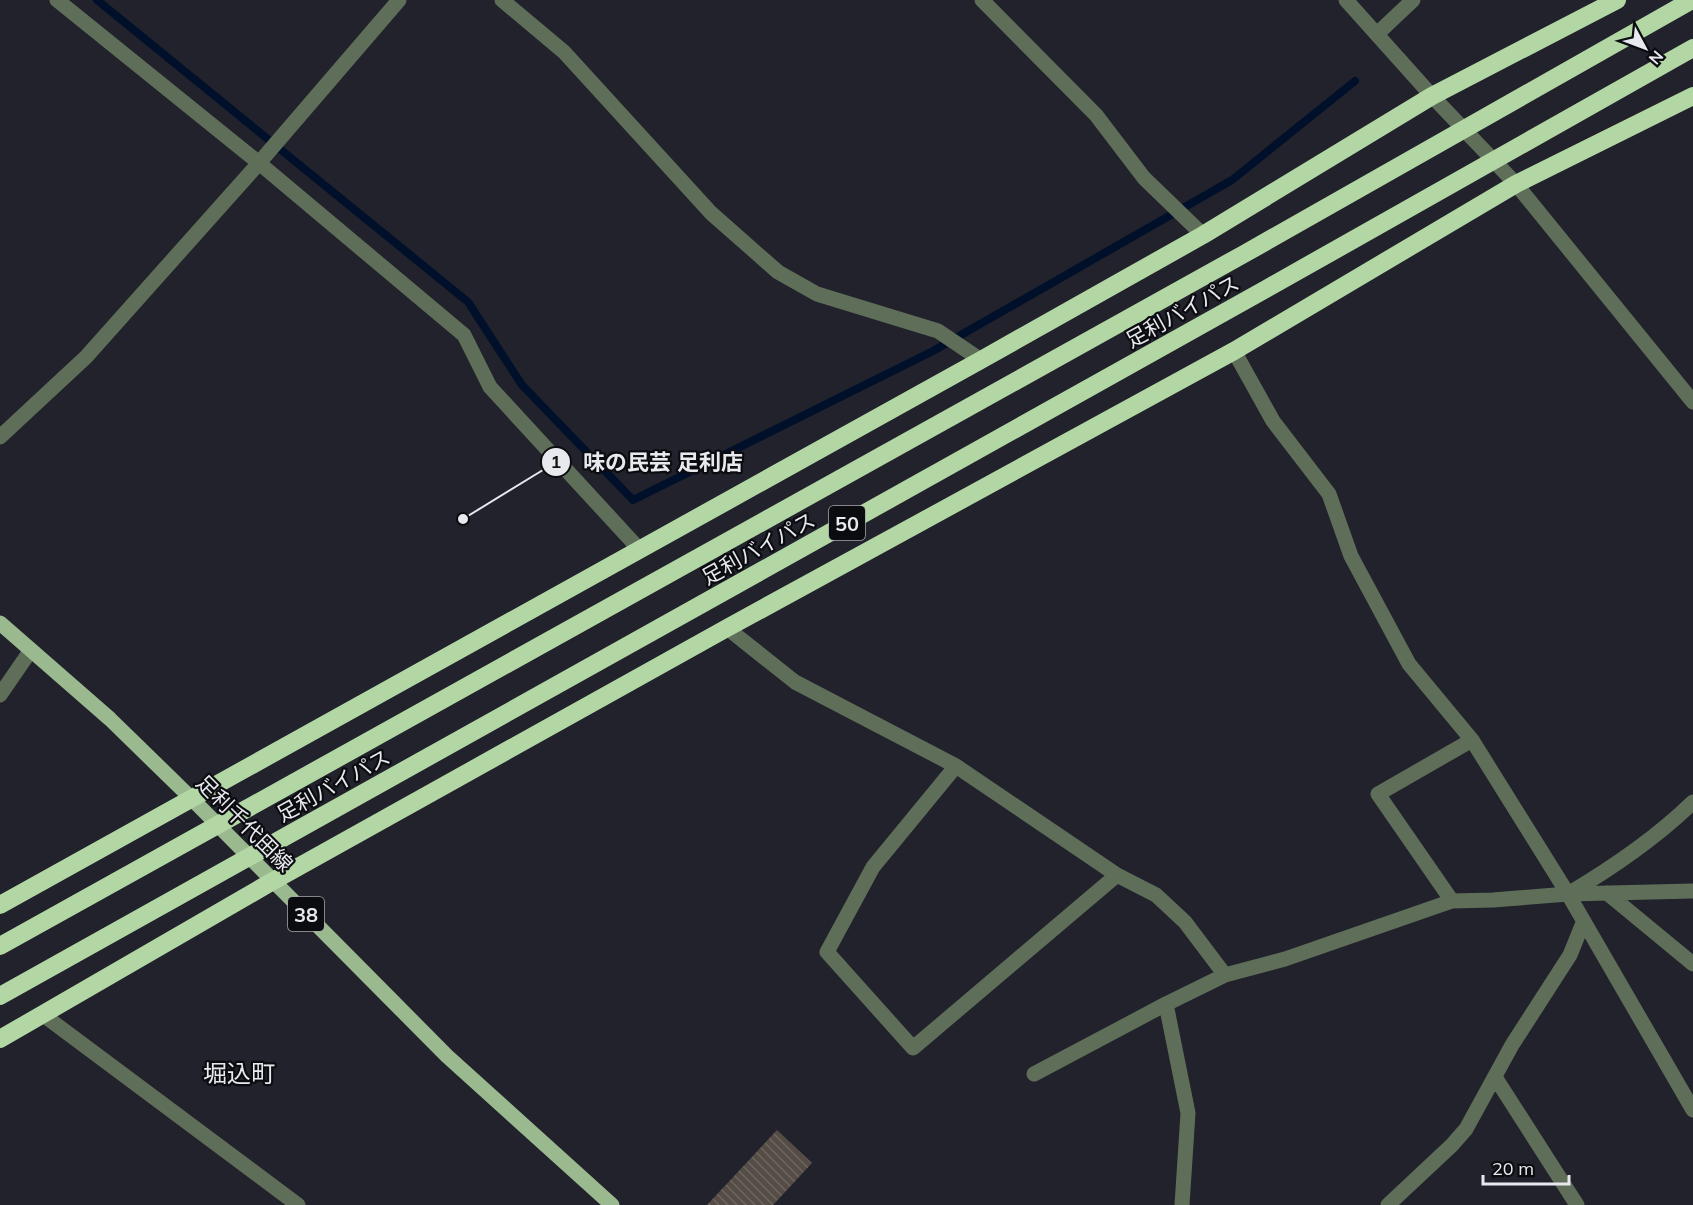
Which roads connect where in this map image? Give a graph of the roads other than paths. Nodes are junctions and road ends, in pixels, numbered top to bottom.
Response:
1 (57, 0) edge
2 (399, 0) edge
3 (502, 0) edge
4 (981, 0) edge
5 (1346, 0) edge
6 (1413, 0) edge
7 (1617, 0) edge
8 (1692, 0) edge
9 (1377, 34) junction
10 (1693, 48) edge
11 (1432, 96) junction
12 (1693, 96) edge
13 (259, 164) junction
14 (1516, 184) junction
15 (1203, 235) junction
16 (1234, 351) junction
17 (981, 360) junction
18 (1693, 402) edge
19 (0, 437) edge
20 (640, 550) junction
21 (0, 624) edge
22 (727, 628) junction
23 (31, 650) junction
24 (0, 695) edge
25 (1472, 740) junction
26 (956, 766) junction
27 (192, 799) junction
28 (1693, 802) edge
29 (1117, 875) junction
30 (273, 881) junction
31 (1693, 891) edge
32 (1607, 893) junction
33 (1568, 894) junction
34 (1452, 901) junction
35 (0, 905) edge
36 (1584, 923) junction
37 (0, 946) edge
38 (1693, 964) edge
39 (1225, 975) junction
40 (0, 996) edge
41 (1166, 1004) junction
42 (42, 1014) junction
43 (0, 1038) edge
44 (1034, 1074) dead end
45 (1495, 1077) junction
46 (1693, 1110) edge
47 (298, 1205) edge
48 (612, 1205) edge
49 (1182, 1205) edge
50 (1388, 1205) edge
51 (1577, 1205) edge

1 - 13 street
2 - 13 street
3 - 17 street
4 - 15 street
5 - 9 street
6 - 9 street
7 - 11 highway
8 - 37 highway, 足利バイパス / 50
9 - 11 street
10 - 40 highway, 足利バイパス / 50
11 - 14 street
11 - 15 highway
12 - 14 highway, 50
13 - 19 street
13 - 20 street
14 - 16 highway, 50
14 - 18 street
15 - 17 highway
16 - 22 highway, 50
16 - 25 street
17 - 20 highway
20 - 27 highway
21 - 23 main road, 足利千代田線 / 38
22 - 26 street
22 - 30 highway, 50
23 - 24 street
23 - 27 main road, 足利千代田線 / 38
25 - 33 street
25 - 34 street
26 - 29 street
26 - 29 street
27 - 30 main road, 足利千代田線 / 38
27 - 35 highway
28 - 33 street
29 - 39 street
30 - 42 highway, 50
30 - 48 main road, 足利千代田線 / 38
31 - 32 street
32 - 33 street
32 - 38 street
33 - 34 street
33 - 36 street
34 - 39 street
36 - 45 street
36 - 46 street
39 - 41 street
41 - 44 street
41 - 49 street
42 - 43 highway, 50
42 - 47 street
45 - 50 street
45 - 51 street

